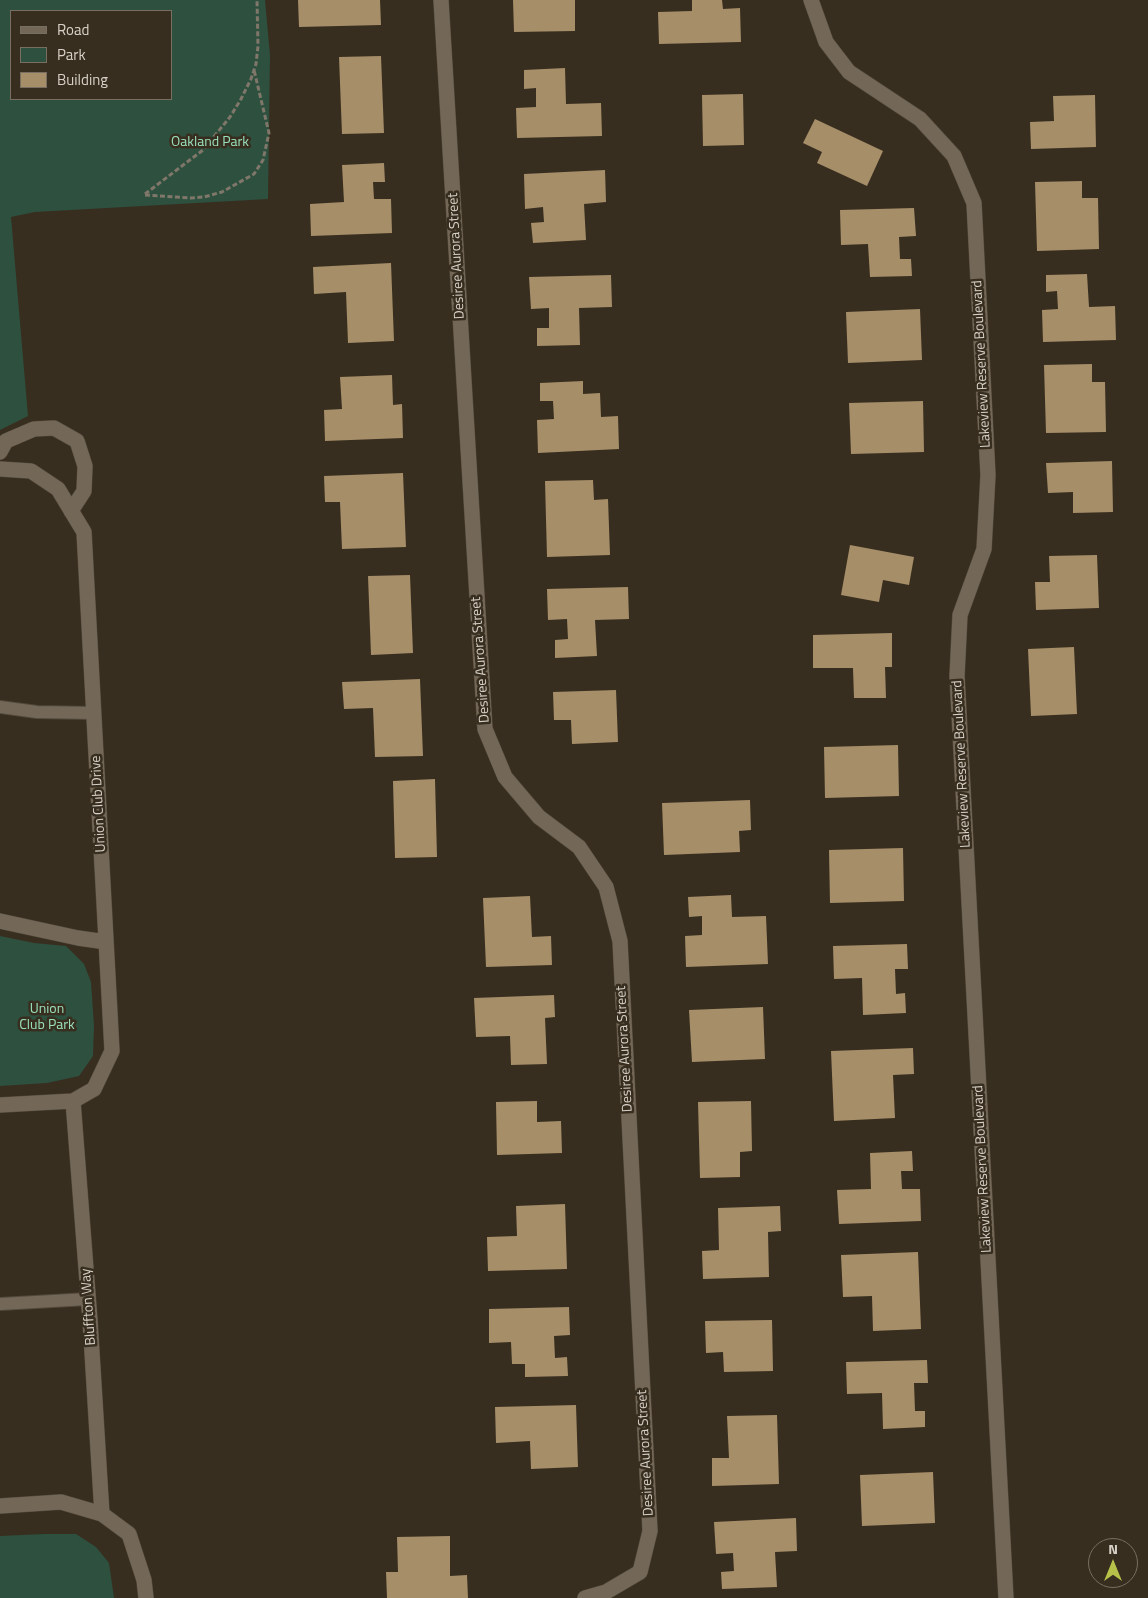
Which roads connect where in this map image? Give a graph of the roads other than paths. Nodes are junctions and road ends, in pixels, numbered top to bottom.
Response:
1 (441, 0) edge
2 (812, 0) edge
3 (0, 452) edge
4 (0, 469) edge
5 (71, 511) junction
6 (0, 707) edge
7 (94, 713) junction
8 (0, 921) edge
9 (106, 942) junction
10 (73, 1100) junction
11 (0, 1105) edge
12 (88, 1299) junction
13 (0, 1304) edge
14 (0, 1506) edge
15 (102, 1514) junction
16 (146, 1598) edge
17 (585, 1598) edge
18 (1006, 1598) edge

1 - 17 street, Desiree Aurora Street
2 - 18 street, Lakeview Reserve Boulevard
3 - 5 street
4 - 5 street, Union Club Drive
5 - 7 street, Union Club Drive
6 - 7 lane
7 - 9 street, Union Club Drive
8 - 9 street
9 - 10 street, Union Club Drive
10 - 11 street, Union Club Drive
10 - 12 street, Bluffton Way
12 - 13 lane
12 - 15 street, Bluffton Way
14 - 15 street
15 - 16 street

